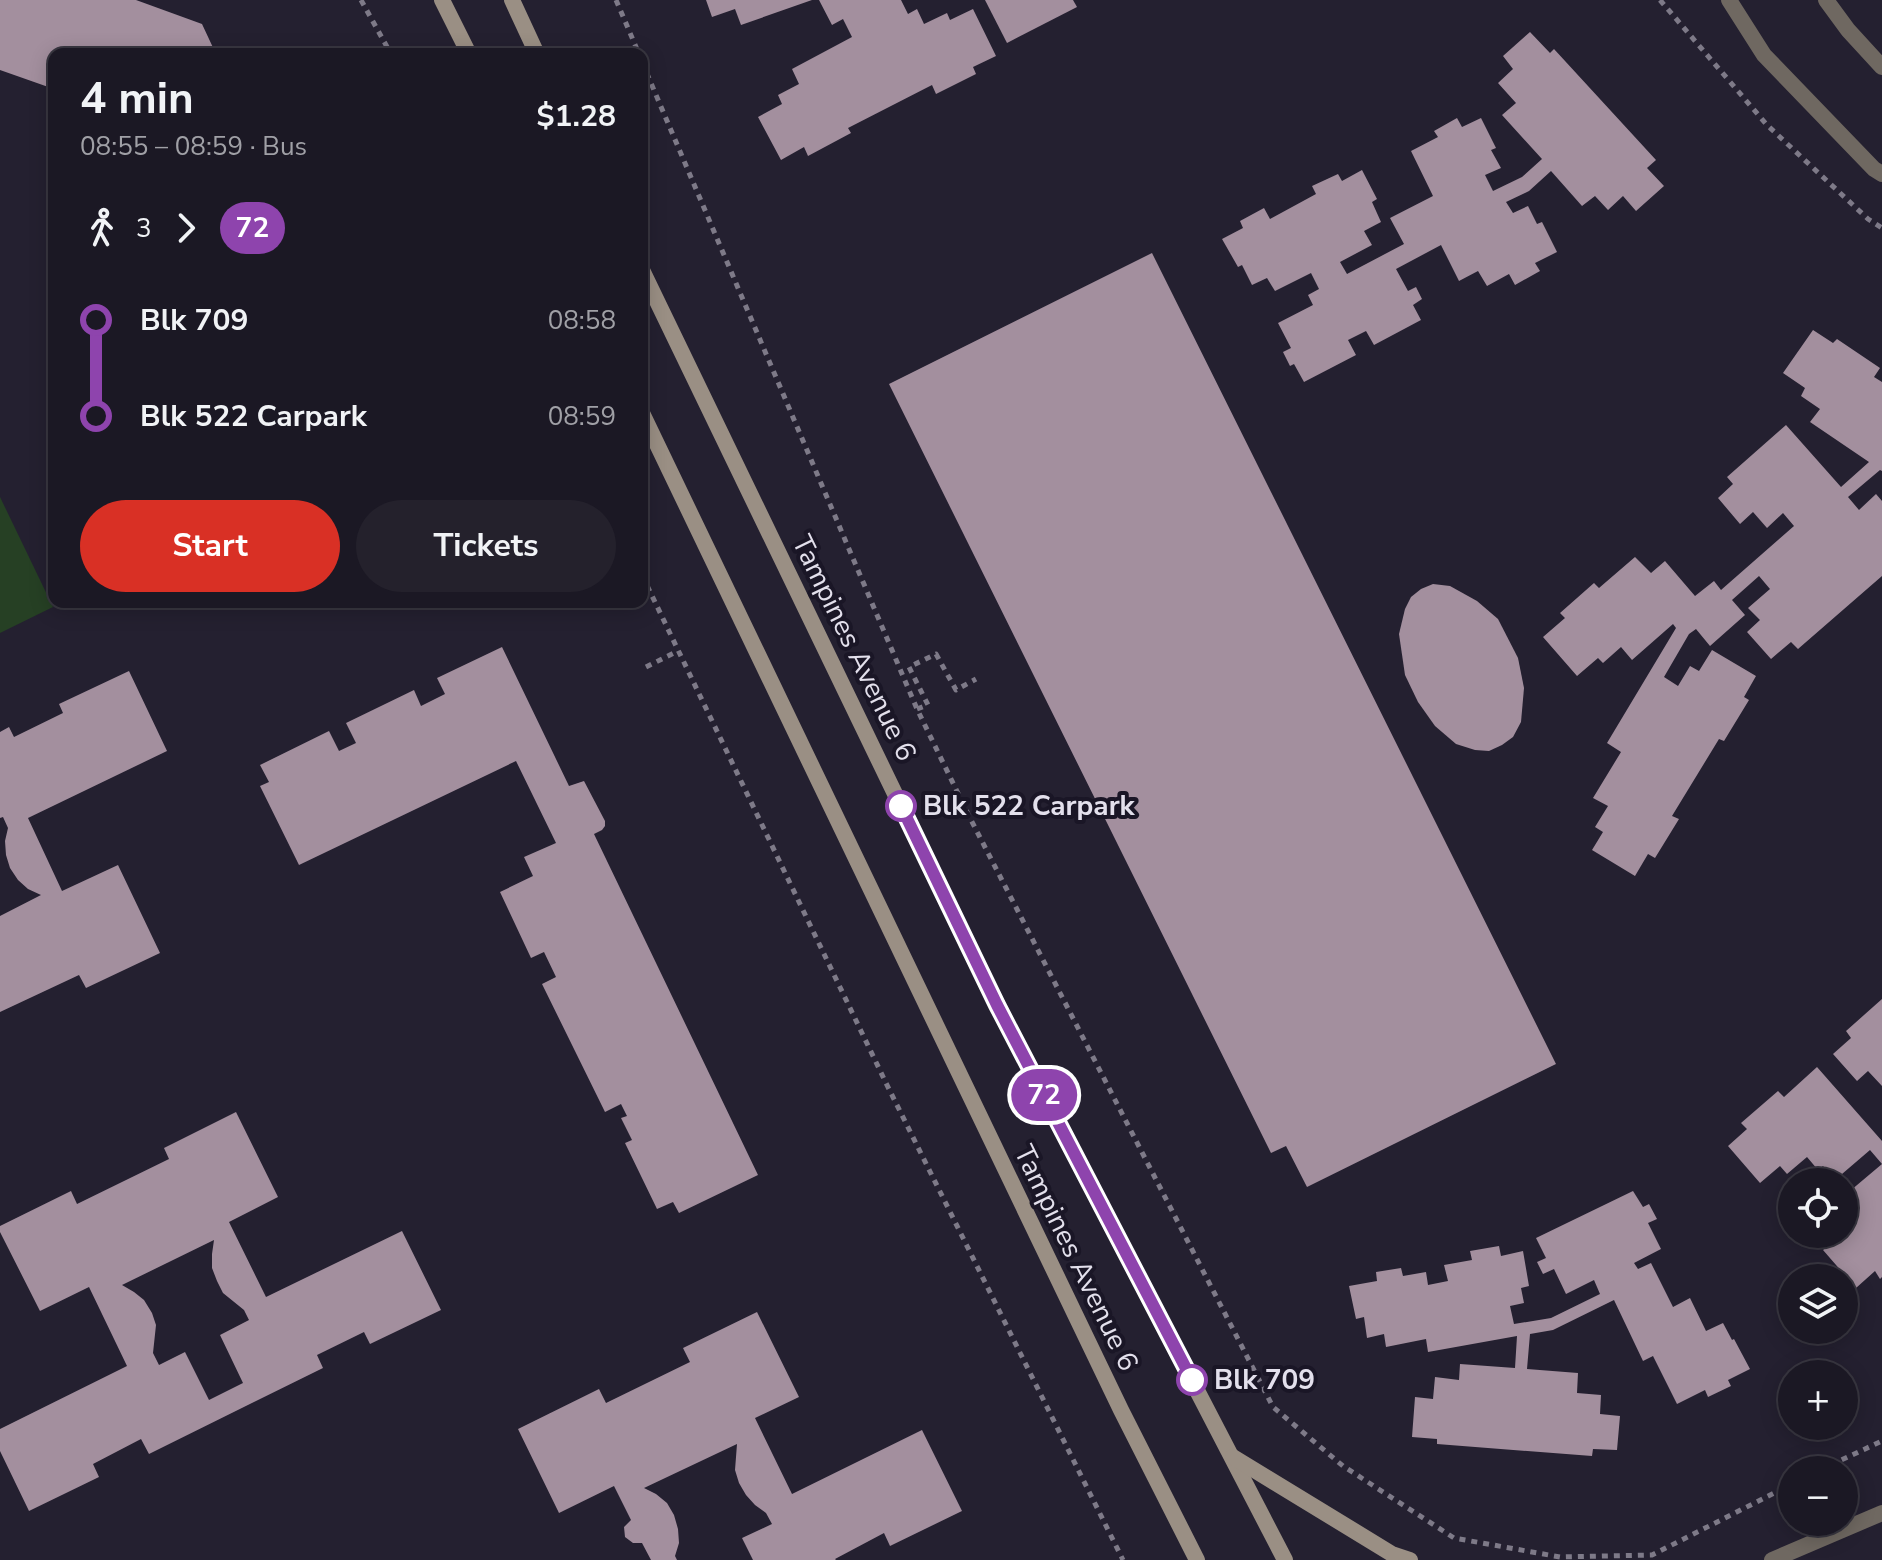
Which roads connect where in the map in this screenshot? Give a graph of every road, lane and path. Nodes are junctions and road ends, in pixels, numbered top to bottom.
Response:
1 (361, 0) edge
2 (442, 0) edge
3 (512, 0) edge
4 (616, 0) edge
5 (1660, 0) edge
6 (1729, 0) edge
7 (1826, 0) edge
8 (388, 48) edge
9 (466, 48) edge
10 (534, 48) edge
11 (636, 48) edge
12 (1882, 67) edge
13 (648, 76) edge
14 (1882, 174) edge
15 (1882, 228) edge
16 (648, 282) edge
17 (648, 425) edge
18 (648, 588) edge
19 (678, 651) junction
20 (646, 667) dead end
21 (976, 679) dead end
22 (917, 709) junction
23 (1882, 1441) edge
24 (1232, 1456) junction
25 (1850, 1456) edge
26 (1778, 1491) edge
27 (1882, 1513) edge
28 (1123, 1560) edge
29 (1197, 1560) edge
30 (1285, 1560) edge
31 (1410, 1560) edge
32 (1772, 1560) edge

1 - 8 path
2 - 9 street
3 - 10 street
4 - 11 path
5 - 15 path
6 - 14 street
7 - 12 street
13 - 22 path
16 - 24 street, Tampines Avenue 6
17 - 29 street, Tampines Avenue 6
18 - 19 path
19 - 20 path
19 - 28 path
21 - 22 path
22 - 26 path
23 - 25 path
24 - 30 street, Tampines Avenue 6
24 - 31 street
27 - 32 street

